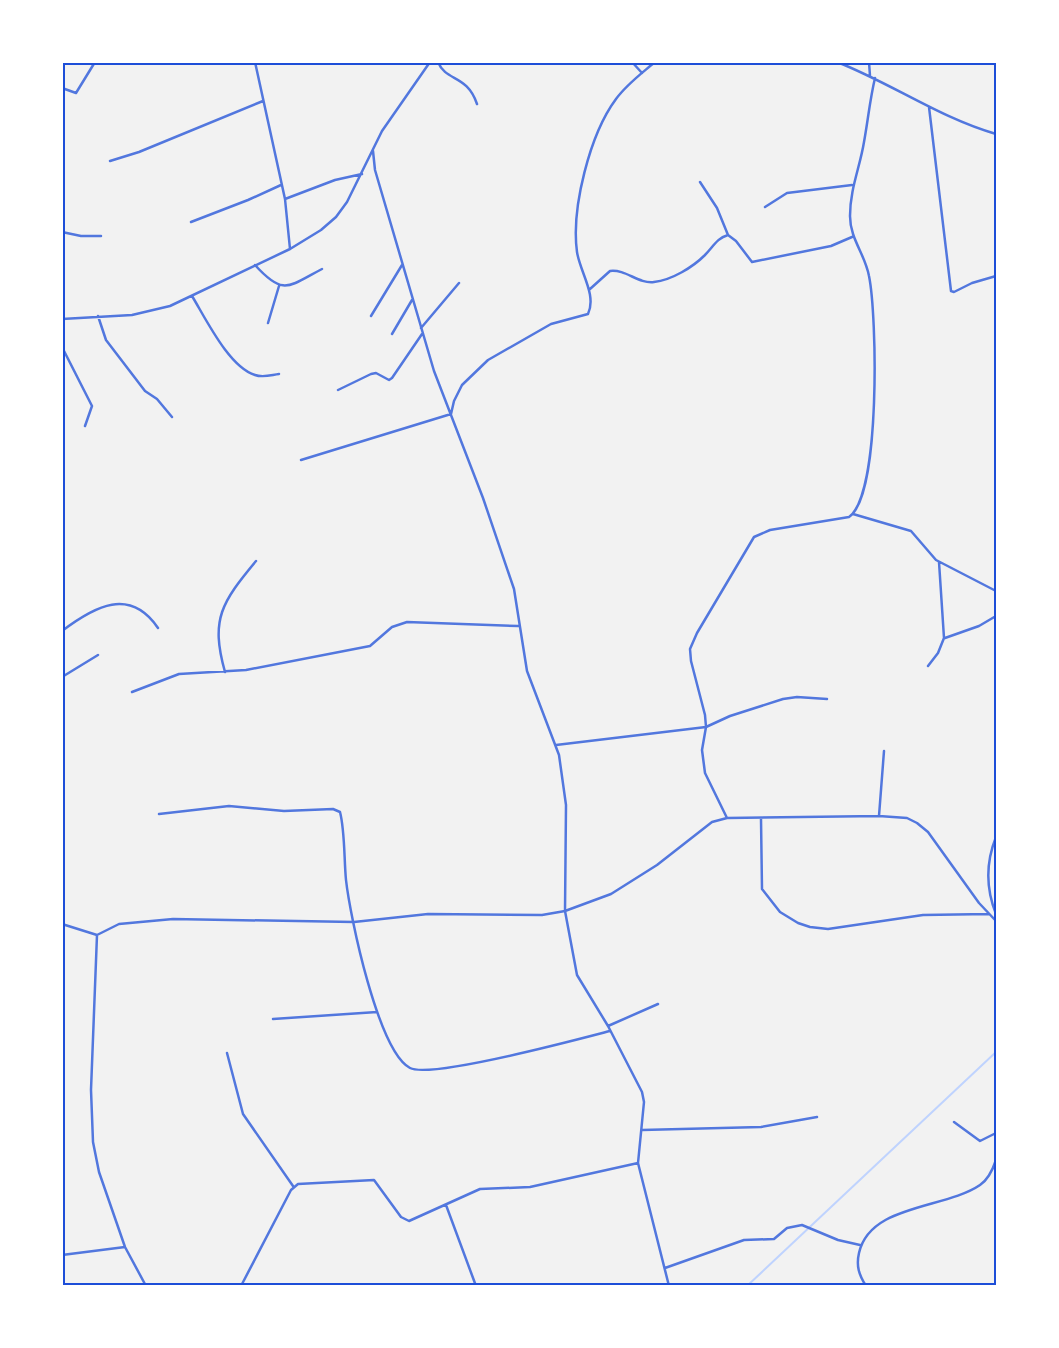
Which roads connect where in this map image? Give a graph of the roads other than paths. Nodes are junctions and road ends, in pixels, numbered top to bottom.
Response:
1 (94, 62) edge
2 (255, 62) edge
3 (430, 62) edge
4 (438, 62) edge
5 (632, 62) edge
6 (655, 62) edge
7 (836, 62) edge
8 (869, 62) edge
9 (642, 73) junction
10 (870, 76) junction
11 (875, 78) junction
12 (62, 88) edge
13 (263, 101) junction
14 (477, 104) dead end
15 (929, 107) junction
16 (996, 134) edge
17 (373, 151) junction
18 (110, 160) dead end
19 (362, 174) junction
20 (700, 182) dead end
21 (281, 184) junction
22 (852, 185) junction
23 (285, 199) junction
24 (765, 207) dead end
25 (191, 222) dead end
26 (62, 232) edge
27 (728, 235) junction
28 (100, 236) dead end
29 (852, 237) junction
30 (290, 248) junction
31 (403, 263) junction
32 (255, 266) junction
33 (322, 269) dead end
34 (996, 276) edge
35 (459, 284) dead end
36 (279, 286) junction
37 (590, 289) junction
38 (192, 296) junction
39 (412, 300) junction
40 (98, 316) junction
41 (371, 316) dead end
42 (62, 319) edge
43 (268, 323) dead end
44 (420, 328) junction
45 (392, 334) dead end
46 (422, 334) junction
47 (62, 347) edge
48 (278, 374) dead end
49 (338, 390) dead end
50 (451, 414) junction
51 (172, 417) dead end
52 (85, 426) dead end
53 (301, 460) dead end
54 (853, 514) junction
55 (256, 561) dead end
56 (939, 562) junction
57 (996, 591) edge
58 (996, 616) edge
59 (518, 626) junction
60 (158, 628) dead end
61 (62, 630) edge
62 (944, 638) junction
63 (98, 655) dead end
64 (928, 666) dead end
65 (225, 672) junction
66 (62, 678) edge
67 (132, 692) dead end
68 (827, 699) dead end
69 (706, 727) junction
70 (556, 745) junction
71 (884, 751) dead end
72 (159, 814) dead end
73 (878, 816) junction
74 (727, 818) junction
75 (761, 818) junction
76 (996, 837) edge
77 (565, 911) junction
78 (988, 914) junction
79 (996, 914) edge
80 (996, 921) edge
81 (354, 922) junction
82 (62, 924) edge
83 (97, 935) junction
84 (658, 1004) dead end
85 (377, 1012) junction
86 (273, 1019) dead end
87 (608, 1026) junction
88 (610, 1031) junction
89 (228, 1052) dead end
90 (817, 1117) dead end
91 (954, 1122) dead end
92 (642, 1130) junction
93 (996, 1133) edge
94 (996, 1160) edge
95 (638, 1163) junction
96 (293, 1186) junction
97 (446, 1205) junction
98 (860, 1246) junction
99 (125, 1247) junction
100 (62, 1255) edge
101 (665, 1268) junction
102 (146, 1286) edge
103 (241, 1286) edge
104 (476, 1286) edge
105 (669, 1286) edge
106 (866, 1286) edge

1 - 12 street
2 - 13 street
3 - 17 street
4 - 14 street
5 - 9 street
6 - 9 street
7 - 10 street
8 - 10 street
9 - 37 street
10 - 11 street
11 - 15 street
11 - 22 street
13 - 18 street
13 - 21 street
15 - 16 street
15 - 34 street
17 - 19 street
17 - 31 street
19 - 23 street
19 - 30 street
20 - 27 street
21 - 23 street
21 - 25 street
22 - 24 street
22 - 29 street
23 - 30 street
26 - 28 street
27 - 29 street
27 - 37 street
29 - 54 street
30 - 32 street
31 - 39 street
31 - 41 street
32 - 36 street
32 - 38 street
33 - 36 street
35 - 44 street
36 - 43 street
37 - 50 street
38 - 40 street
38 - 48 street
39 - 44 street
39 - 45 street
40 - 42 street
40 - 51 street
44 - 46 street
46 - 49 street
46 - 50 street
47 - 52 street
50 - 53 street
50 - 59 street
54 - 56 street
54 - 69 street
55 - 65 street
56 - 57 street
56 - 62 street
58 - 62 street
59 - 65 street
59 - 70 street
60 - 61 street
62 - 64 street
63 - 66 street
65 - 67 street
68 - 69 street
69 - 70 street
69 - 74 street
70 - 77 street
71 - 73 street
72 - 81 street
73 - 75 street
73 - 78 street
74 - 75 street
74 - 77 street
75 - 78 street
76 - 79 street
77 - 81 street
77 - 87 street
78 - 80 street
81 - 83 street
81 - 85 street
82 - 83 street
83 - 99 street
84 - 87 street
85 - 86 street
85 - 88 street
87 - 88 street
88 - 92 street
89 - 96 street
90 - 92 street
91 - 93 street
92 - 95 street
94 - 98 street
95 - 97 street
95 - 101 street
96 - 97 street
96 - 103 street
97 - 104 street
98 - 101 street
98 - 106 street
99 - 100 street
99 - 102 street
101 - 105 street

